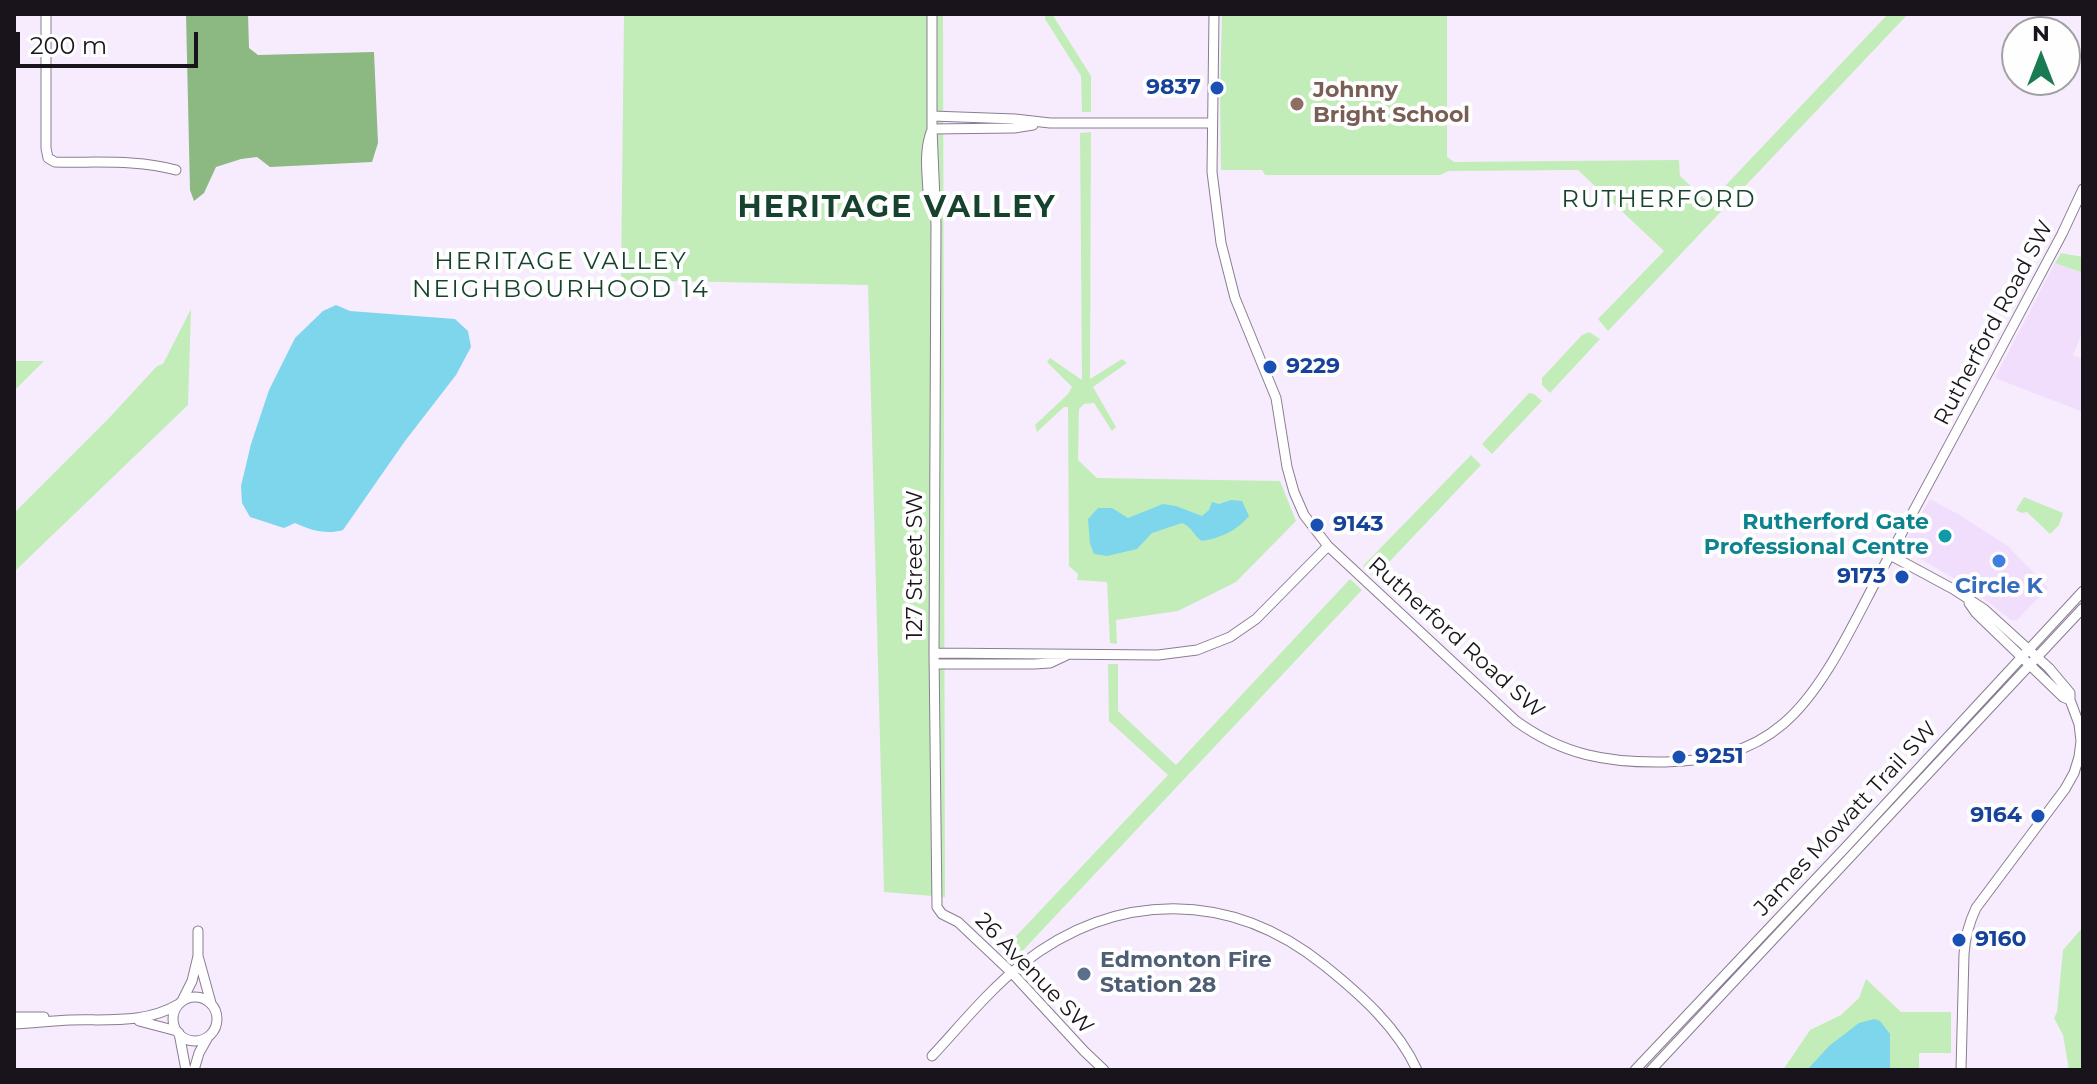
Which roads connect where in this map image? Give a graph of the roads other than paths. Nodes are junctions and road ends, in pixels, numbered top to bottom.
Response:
1 (46, 14) edge
2 (932, 14) edge
3 (1214, 14) edge
4 (932, 116) junction
5 (1044, 123) junction
6 (1212, 123) junction
7 (932, 129) junction
8 (176, 170) dead end
9 (2083, 189) edge
10 (1328, 546) junction
11 (1890, 555) junction
12 (2083, 591) edge
13 (2083, 608) edge
14 (2025, 653) junction
15 (2037, 657) junction
16 (934, 659) junction
17 (2030, 666) junction
18 (2070, 700) junction
19 (937, 907) joint
20 (198, 931) dead end
21 (198, 956) junction
22 (1012, 973) junction
23 (181, 1002) junction
24 (211, 1003) junction
25 (14, 1017) edge
26 (67, 1020) junction
27 (132, 1020) junction
28 (14, 1024) edge
29 (178, 1032) junction
30 (209, 1035) junction
31 (932, 1056) dead end
32 (186, 1070) edge
33 (194, 1070) edge
34 (1104, 1070) edge
35 (1417, 1070) edge
36 (1635, 1070) edge
37 (1651, 1070) edge
38 (1961, 1070) edge

1 - 8 street
2 - 4 street, 127 Street SW
3 - 6 street, Rutherford Road SW
4 - 5 street
4 - 7 street, 127 Street SW
5 - 6 street
5 - 7 street
6 - 10 street, Rutherford Road SW
7 - 16 street, 127 Street SW
9 - 11 street, Rutherford Road SW
10 - 11 street, Rutherford Road SW
10 - 16 street
11 - 14 street
12 - 14 street, James Mowatt Trail SW
13 - 15 street, James Mowatt Trail SW
14 - 15 street
14 - 17 street
14 - 36 street, James Mowatt Trail SW
15 - 17 street, James Mowatt Trail SW
15 - 18 street
16 - 19 street, 127 Street SW
17 - 18 street
17 - 37 street, James Mowatt Trail SW
18 - 38 street
19 - 22 street, 26 Avenue SW
20 - 21 street
21 - 23 street
21 - 24 street
22 - 31 street
22 - 34 street, 26 Avenue SW
22 - 35 street
23 - 24 street
23 - 27 street
23 - 29 street
24 - 30 street
25 - 26 street
26 - 27 street
26 - 28 street
27 - 29 street
29 - 30 street
29 - 32 street
30 - 33 street

